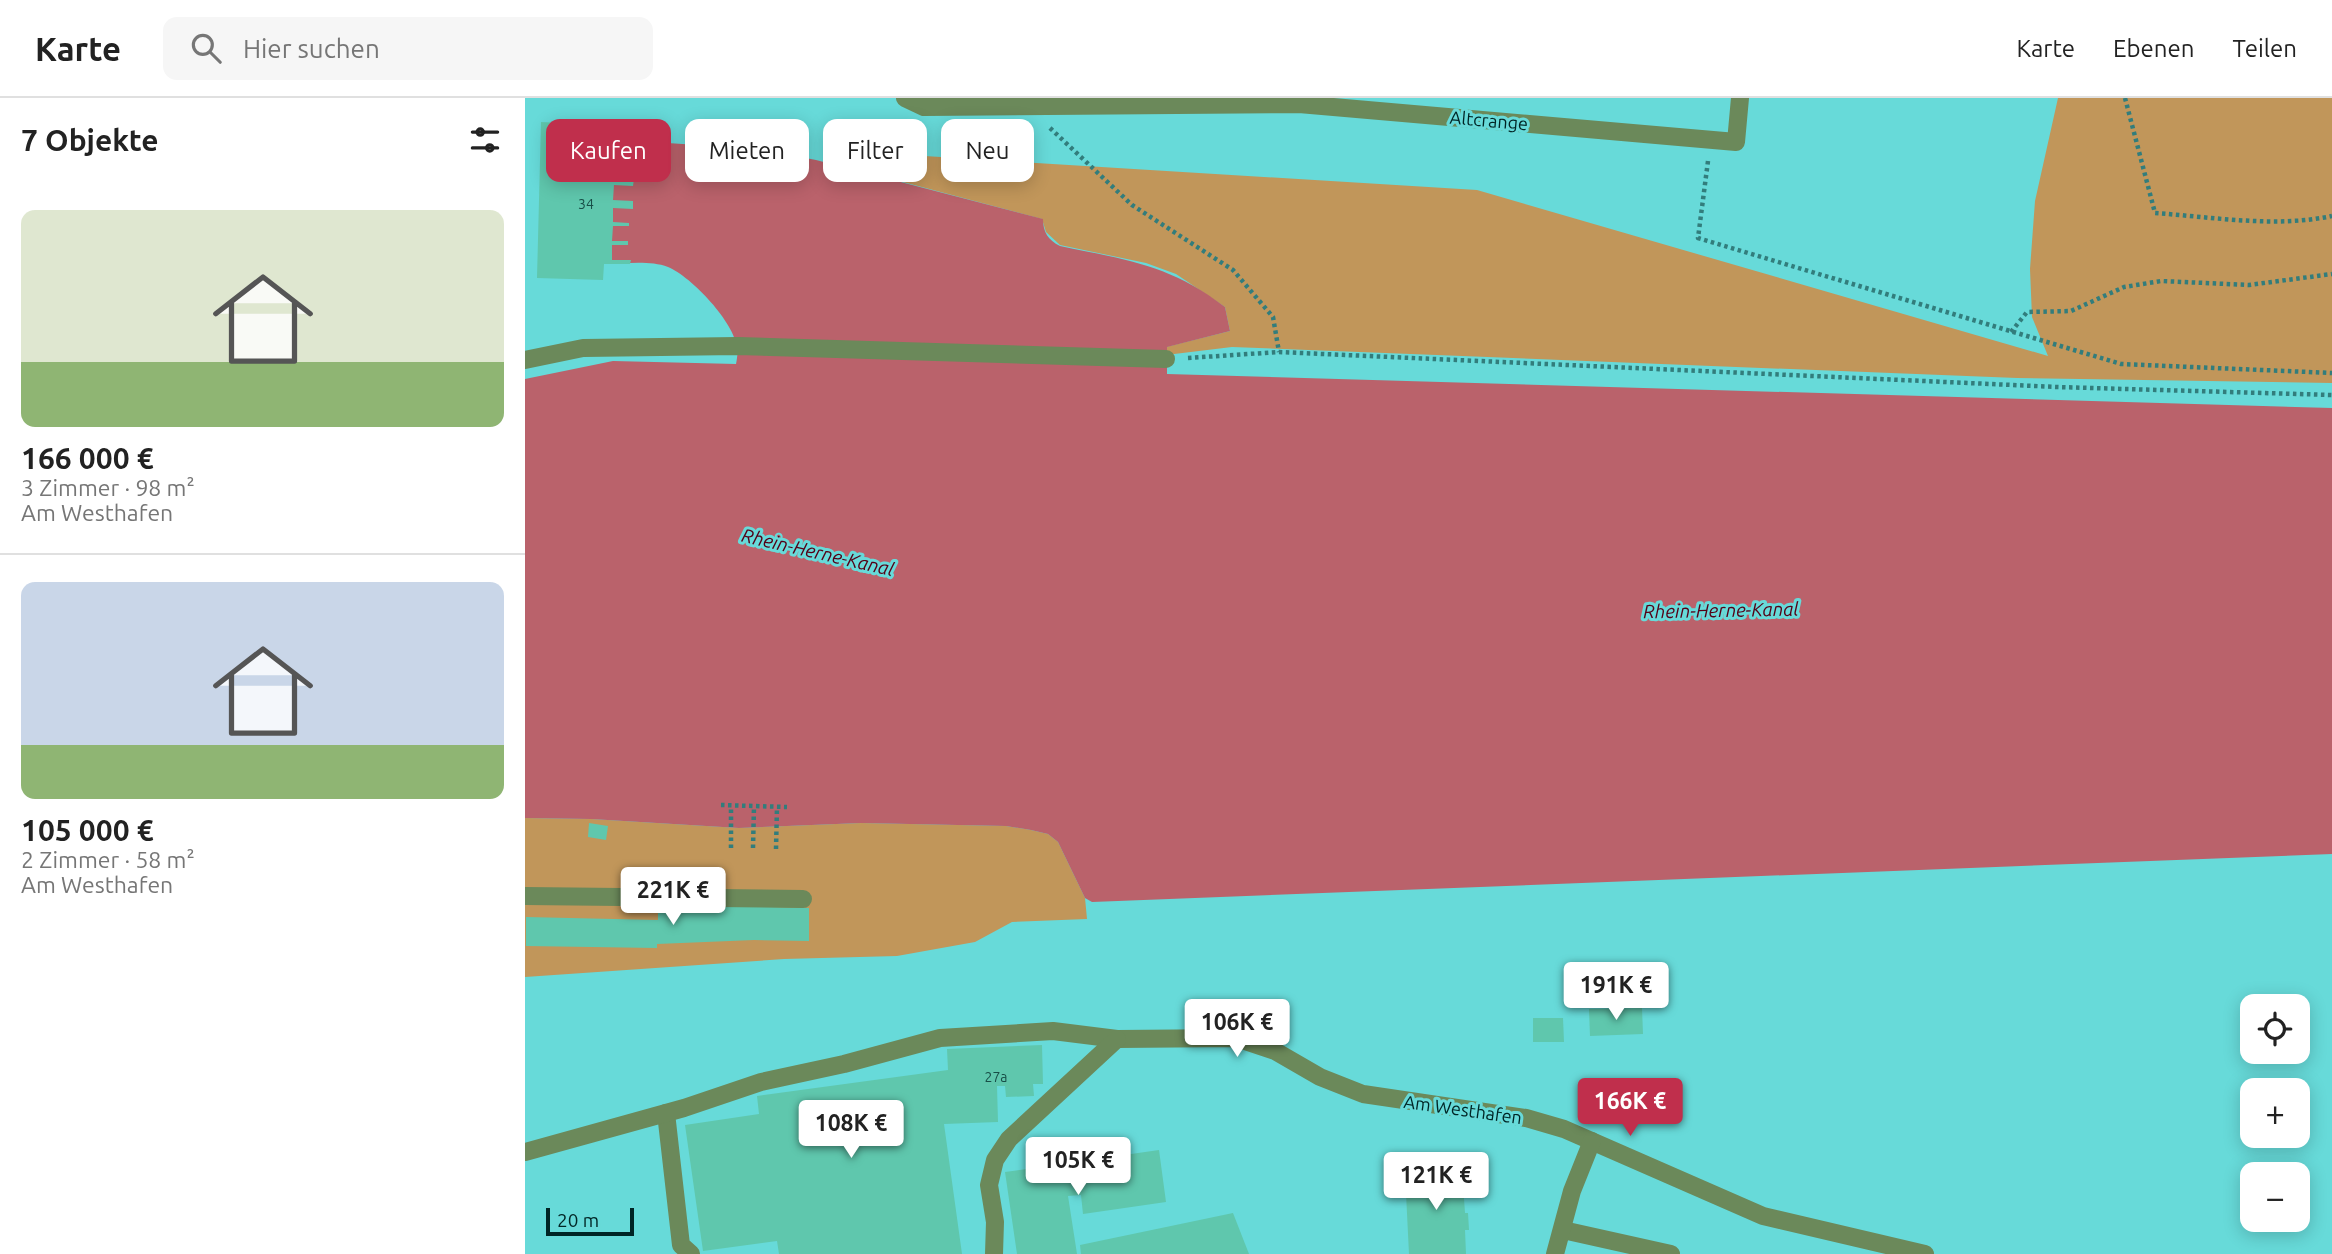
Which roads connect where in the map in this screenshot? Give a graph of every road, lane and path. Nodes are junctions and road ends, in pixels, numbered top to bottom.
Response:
1 (905, 98) edge
2 (1740, 98) edge
3 (2125, 98) edge
4 (1299, 101) edge
5 (1026, 106) junction
6 (1711, 139) junction
7 (2332, 216) edge
8 (2332, 274) edge
9 (2011, 332) junction
10 (1279, 352) junction
11 (1166, 359) joint
12 (525, 360) edge
13 (2332, 373) edge
14 (2332, 395) edge
15 (721, 805) dead end
16 (731, 806) junction
17 (754, 806) junction
18 (777, 807) junction
19 (787, 807) dead end
20 (731, 848) dead end
21 (753, 848) dead end
22 (776, 849) dead end
23 (525, 896) edge
24 (803, 899) dead end
25 (1117, 1040) junction
26 (666, 1113) junction
27 (1592, 1142) junction
28 (525, 1152) edge
29 (1563, 1230) junction
30 (691, 1254) edge
31 (994, 1254) edge
32 (1555, 1254) edge
33 (1671, 1254) edge
34 (1925, 1254) edge

1 - 5 street, Altcrange
2 - 6 street, Altcrange
3 - 7 path
4 - 5 street, Altcrange
4 - 6 street, Altcrange
5 - 10 path
6 - 9 path
8 - 9 path
9 - 13 path
10 - 11 path
10 - 14 path
11 - 12 street
15 - 16 path
16 - 17 path
16 - 20 path
17 - 18 path
17 - 21 path
18 - 19 path
18 - 22 path
23 - 24 street
25 - 26 street, Am Westhafen
25 - 27 street, Am Westhafen
25 - 31 street
26 - 28 street, Am Westhafen
26 - 30 street
27 - 29 street
27 - 34 street, Am Westhafen
29 - 32 street
29 - 33 street

